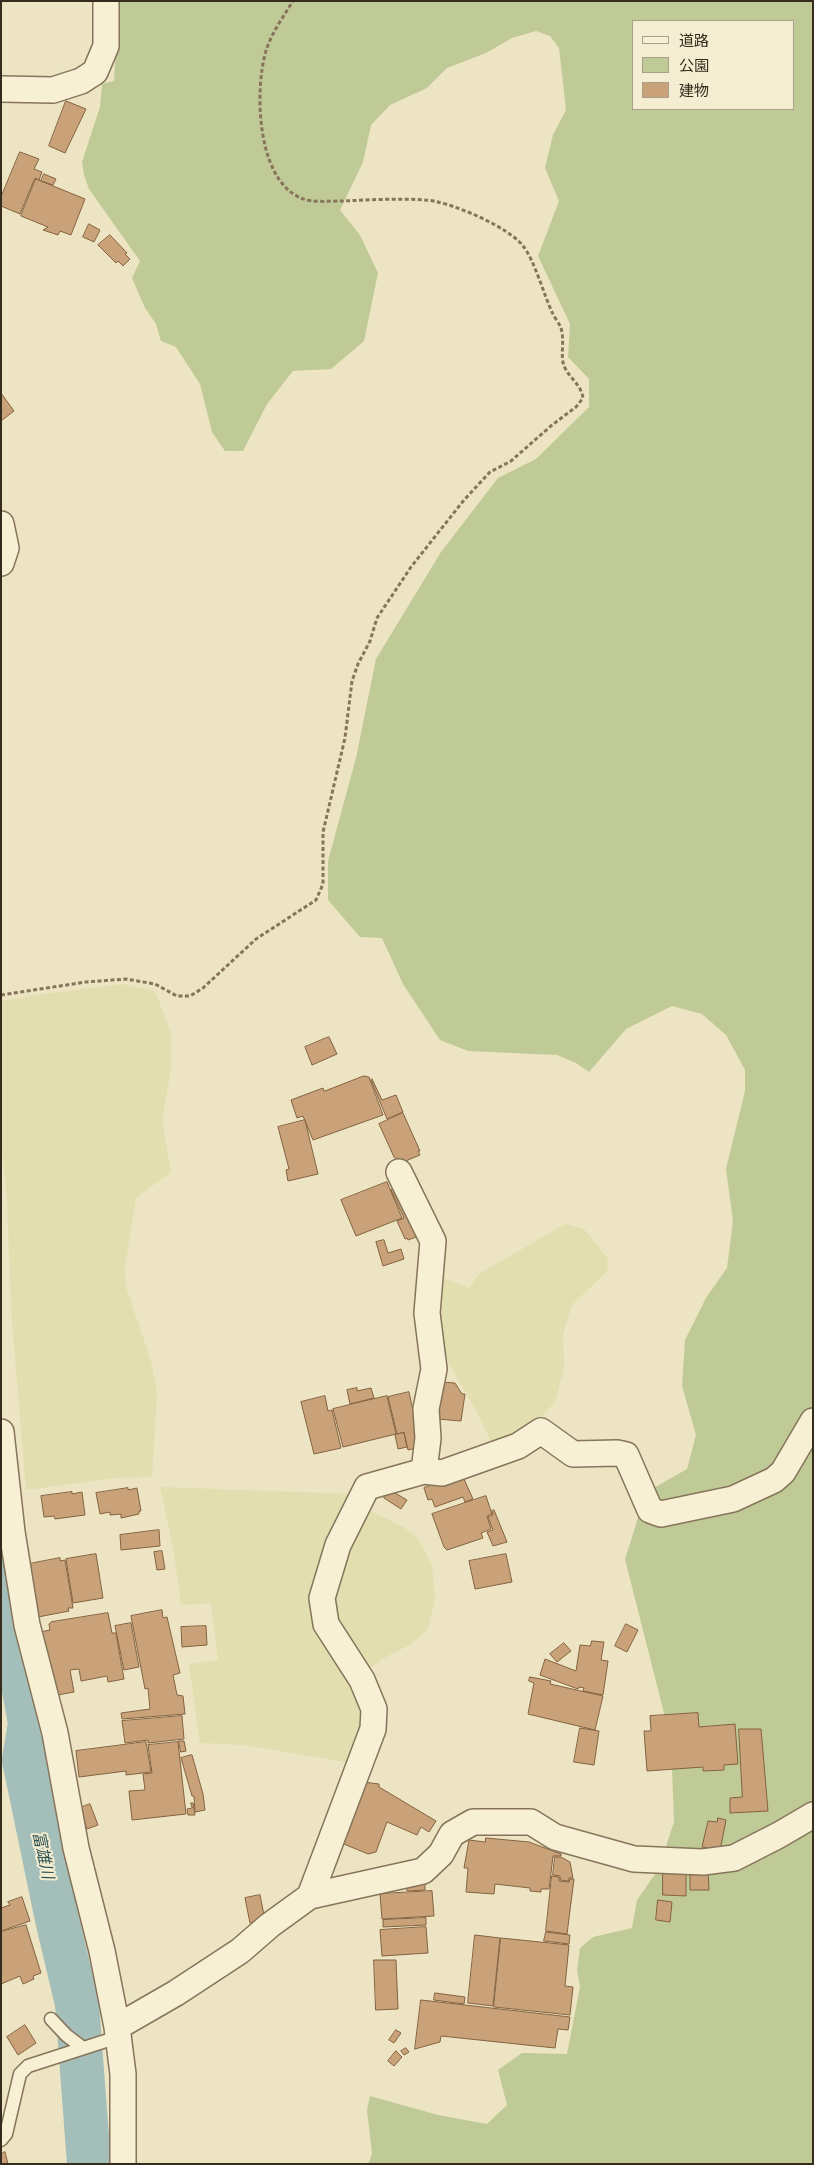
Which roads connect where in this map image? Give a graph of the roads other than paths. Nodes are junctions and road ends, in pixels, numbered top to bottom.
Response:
1 (106, 1) edge
2 (1, 89) edge
3 (1, 524) edge
4 (1, 563) edge
5 (399, 1172) dead end
6 (813, 1421) edge
7 (1, 1432) edge
8 (424, 1472) junction
9 (7, 1532) edge
10 (813, 1814) edge
11 (310, 1896) junction
12 (51, 2019) dead end
13 (118, 2032) junction
14 (83, 2048) junction
15 (1, 2140) edge
16 (123, 2164) edge

1 - 2 street
3 - 4 street
5 - 8 street
6 - 8 street
7 - 9 street
8 - 11 street
9 - 13 street
10 - 11 street
11 - 13 street
12 - 14 lane
13 - 14 lane
13 - 16 street
14 - 15 lane

